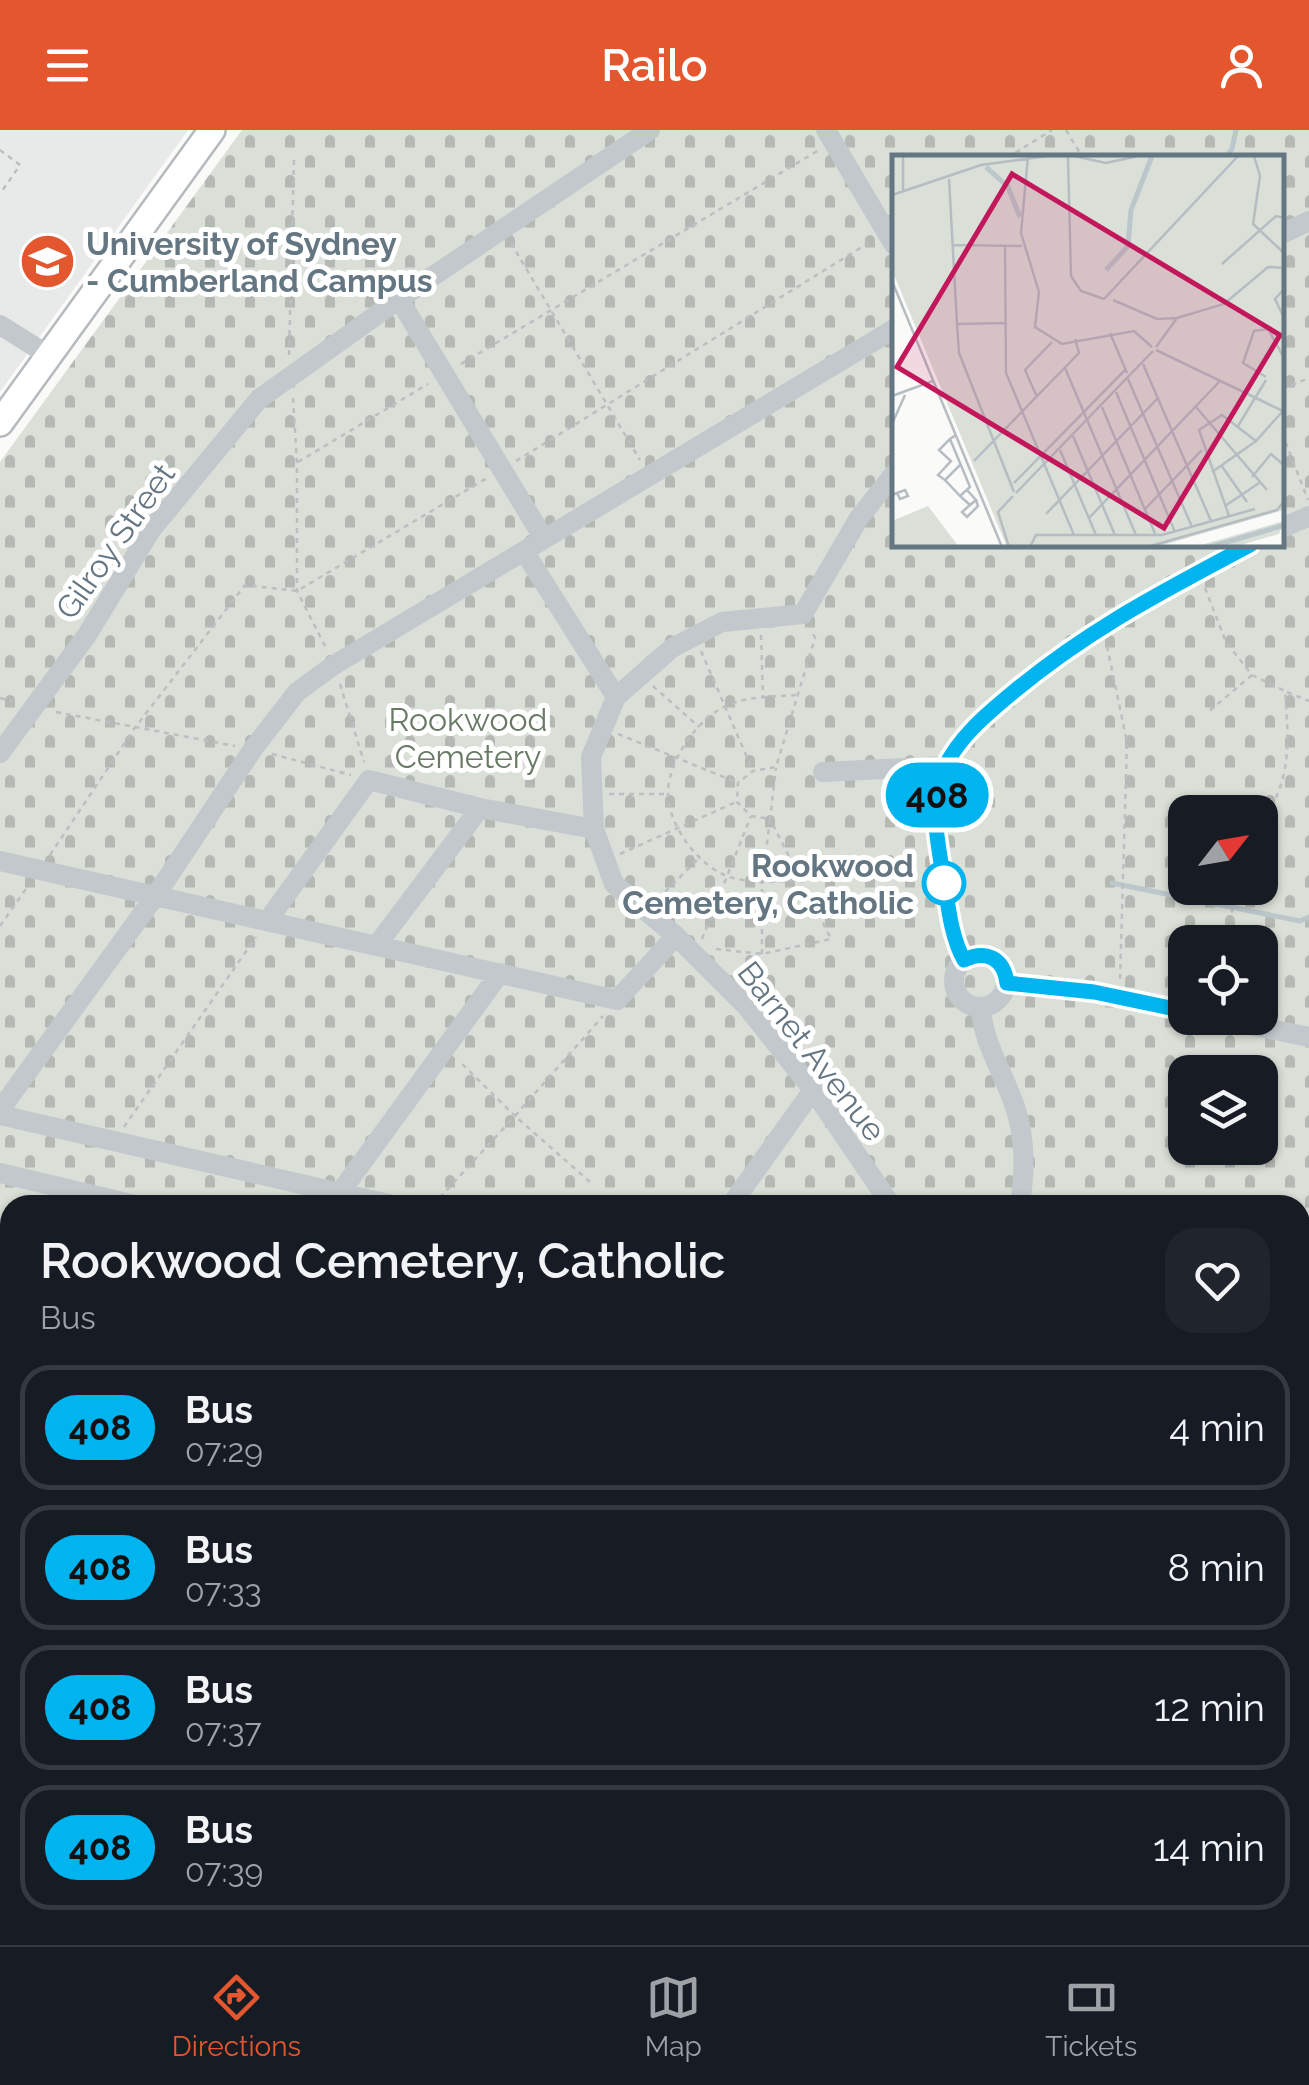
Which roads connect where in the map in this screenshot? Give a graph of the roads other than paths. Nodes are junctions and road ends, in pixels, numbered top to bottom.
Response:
1 (212, 130) edge
2 (650, 130) edge
3 (830, 136) edge
4 (1309, 221) edge
5 (1284, 233) edge
6 (890, 238) edge
7 (399, 299) junction
8 (0, 325) edge
9 (892, 331) edge
10 (48, 355) junction
11 (0, 423) edge
12 (892, 476) edge
13 (1309, 516) edge
14 (1284, 527) edge
15 (544, 539) junction
16 (1244, 548) edge
17 (524, 551) junction
18 (616, 697) junction
19 (0, 753) edge
20 (946, 766) junction
21 (823, 772) dead end
22 (480, 808) junction
23 (594, 829) junction
24 (0, 861) edge
25 (156, 895) junction
26 (268, 920) junction
27 (676, 936) junction
28 (378, 945) junction
29 (964, 960) junction
30 (500, 974) junction
31 (1007, 983) junction
32 (981, 1007) junction
33 (1168, 1008) edge
34 (1278, 1031) edge
35 (1309, 1037) edge
36 (813, 1090) junction
37 (0, 1113) edge
38 (0, 1174) edge
39 (61, 1195) edge
40 (324, 1195) edge
41 (338, 1195) edge
42 (738, 1195) edge
43 (884, 1195) edge
44 (1021, 1195) edge

1 - 10 main road
2 - 7 street, Gilroy Street
3 - 6 street
4 - 5 street
7 - 15 street
7 - 19 street, Gilroy Street
8 - 10 street
9 - 15 street
10 - 11 main road
12 - 18 street, Barnet Avenue
13 - 14 street
15 - 17 street
16 - 20 street
17 - 18 street
17 - 25 street
18 - 23 street, Barnet Avenue
20 - 21 street
20 - 29 street
22 - 23 street
22 - 26 street
22 - 28 street
23 - 27 street, Barnet Avenue
24 - 25 street
25 - 26 street
25 - 37 street
26 - 28 street
27 - 30 street
27 - 36 street, Barnet Avenue
28 - 30 street
29 - 31 street
29 - 32 street
30 - 41 street
31 - 32 street
31 - 33 street
32 - 44 street
34 - 35 street
36 - 42 street
36 - 43 street, Barnet Avenue
37 - 40 street
38 - 39 street

